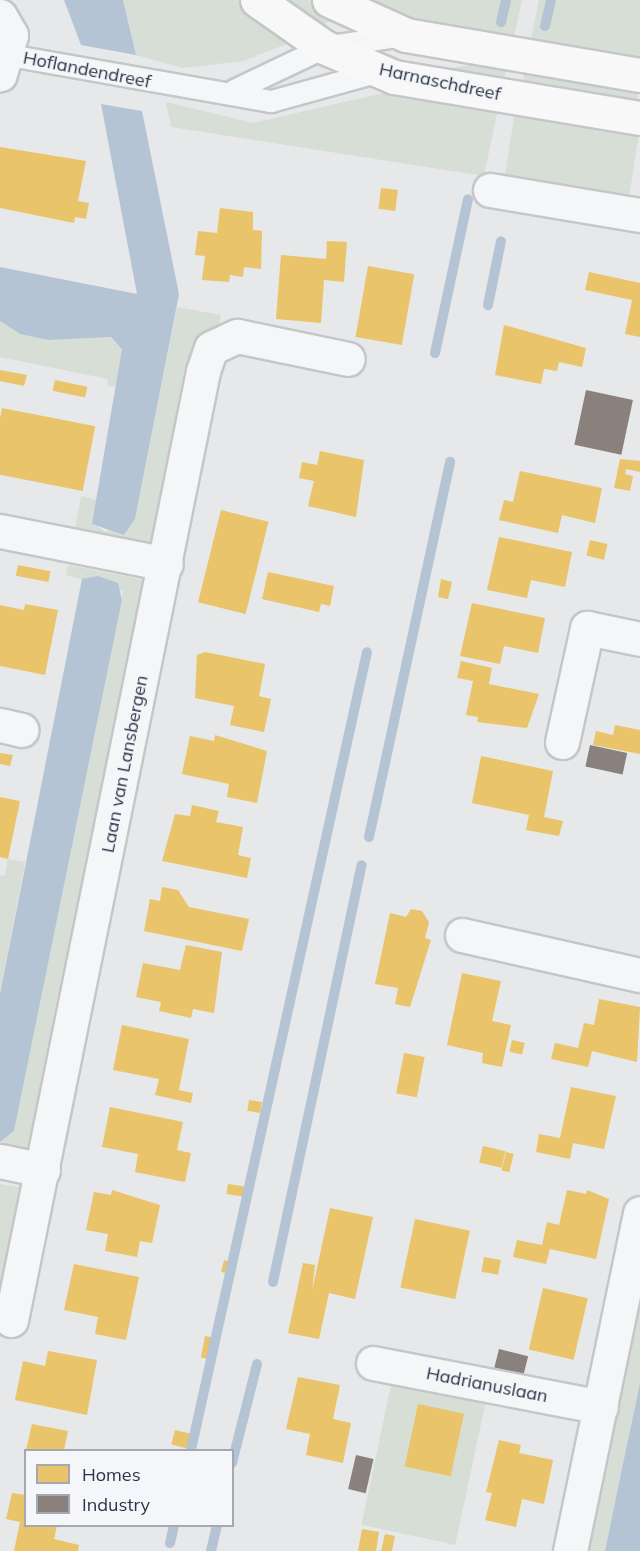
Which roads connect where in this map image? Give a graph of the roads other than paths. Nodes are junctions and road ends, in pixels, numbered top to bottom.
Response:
1 (257, 0) edge
2 (329, 0) edge
3 (0, 16) edge
4 (406, 35) junction
5 (324, 47) junction
6 (5, 64) edge
7 (379, 71) junction
8 (640, 75) edge
9 (234, 90) junction
10 (640, 118) edge
11 (490, 190) dead end
12 (640, 215) edge
13 (348, 359) dead end
14 (0, 531) edge
15 (166, 564) junction
16 (640, 639) edge
17 (562, 742) dead end
18 (462, 935) dead end
19 (640, 975) edge
20 (0, 1161) edge
21 (43, 1170) junction
22 (640, 1214) edge
23 (11, 1320) dead end
24 (372, 1363) dead end
25 (601, 1407) junction
26 (570, 1551) edge

1 - 5 street, Harnaschdreef
2 - 4 street
3 - 6 street, Hoflandendreef
4 - 5 lane
4 - 8 street
5 - 7 street, Harnaschdreef
5 - 9 lane
6 - 9 lane, Hoflandendreef
7 - 9 lane, Hoflandendreef
7 - 10 street, Harnaschdreef
11 - 12 street
13 - 15 street, Laan van Lansbergen
14 - 15 street
15 - 21 street, Laan van Lansbergen
16 - 17 street
18 - 19 street
20 - 21 street
21 - 23 street, Laan van Lansbergen
22 - 25 street
24 - 25 street, Hadrianuslaan
25 - 26 street

